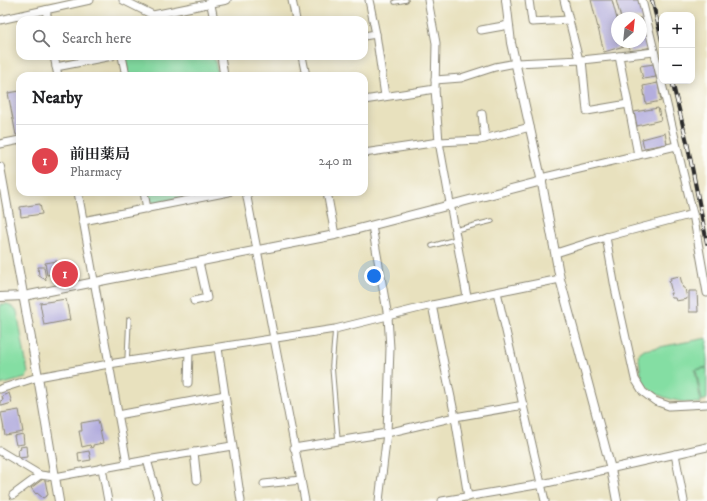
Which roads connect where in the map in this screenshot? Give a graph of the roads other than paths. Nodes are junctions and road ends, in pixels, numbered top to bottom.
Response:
1 (90, 0) edge
2 (123, 0) edge
3 (227, 0) edge
4 (292, 0) edge
5 (369, 0) edge
6 (406, 0) edge
7 (428, 0) edge
8 (506, 0) edge
9 (529, 0) edge
10 (564, 0) edge
11 (642, 0) edge
12 (210, 2) edge
13 (395, 2) dead end
14 (46, 10) junction
15 (18, 16) edge
16 (47, 16) edge
17 (213, 16) edge
18 (295, 16) edge
19 (16, 17) edge
20 (0, 20) edge
21 (569, 20) junction
22 (509, 25) junction
23 (481, 30) dead end
24 (376, 34) junction
25 (368, 35) edge
26 (654, 52) junction
27 (619, 56) junction
28 (55, 60) edge
29 (92, 60) edge
30 (123, 60) edge
31 (222, 60) edge
32 (303, 60) edge
33 (581, 60) junction
34 (516, 63) junction
35 (56, 67) junction
36 (57, 72) edge
37 (125, 72) edge
38 (223, 72) edge
39 (305, 72) edge
40 (435, 80) junction
41 (435, 89) junction
42 (385, 96) junction
43 (368, 99) edge
44 (628, 104) junction
45 (482, 114) dead end
46 (530, 127) junction
47 (485, 139) junction
48 (16, 141) edge
49 (439, 142) junction
50 (0, 144) edge
51 (676, 146) junction
52 (368, 152) edge
53 (638, 155) junction
54 (0, 167) edge
55 (542, 179) junction
56 (79, 196) edge
57 (145, 196) edge
58 (210, 196) edge
59 (247, 196) edge
60 (328, 196) edge
61 (451, 205) junction
62 (147, 209) junction
63 (693, 214) junction
64 (83, 221) junction
65 (492, 221) dead end
66 (372, 226) junction
67 (455, 230) junction
68 (335, 235) junction
69 (606, 237) junction
70 (457, 238) junction
71 (432, 246) dead end
72 (257, 250) junction
73 (556, 252) junction
74 (199, 262) junction
75 (560, 279) junction
76 (94, 282) junction
77 (497, 292) junction
78 (707, 293) edge
79 (24, 296) junction
80 (0, 297) edge
81 (467, 297) junction
82 (194, 301) dead end
83 (432, 305) junction
84 (388, 317) junction
85 (129, 319) dead end
86 (335, 329) junction
87 (275, 339) junction
88 (218, 348) junction
89 (189, 352) junction
90 (127, 362) junction
91 (109, 364) junction
92 (38, 377) junction
93 (188, 383) dead end
94 (0, 389) edge
95 (225, 395) junction
96 (707, 404) edge
97 (524, 405) junction
98 (118, 415) junction
99 (455, 418) junction
100 (387, 433) junction
101 (338, 441) junction
102 (232, 446) junction
103 (707, 447) edge
104 (294, 448) junction
105 (0, 451) edge
106 (194, 452) junction
107 (675, 454) junction
108 (147, 460) junction
109 (127, 463) junction
110 (102, 468) junction
111 (611, 469) junction
112 (40, 475) junction
113 (54, 477) junction
114 (198, 480) dead end
115 (301, 480) junction
116 (264, 484) dead end
117 (542, 484) junction
118 (13, 495) dead end
119 (468, 496) junction
120 (59, 501) edge
121 (108, 501) edge
122 (159, 501) edge
123 (241, 501) edge
124 (305, 501) edge
125 (379, 501) edge
126 (442, 501) edge
127 (545, 501) edge
128 (617, 501) edge
129 (684, 501) edge

1 - 14 street
2 - 12 street
3 - 12 street
4 - 18 street
5 - 24 street
6 - 13 lane
7 - 40 street
8 - 22 street
9 - 21 street
10 - 21 street
11 - 26 street
12 - 17 street
14 - 15 street
14 - 16 street
19 - 20 street
21 - 33 street
22 - 23 street
22 - 34 street
24 - 25 street
24 - 42 street
26 - 27 street
26 - 51 street
27 - 33 street
27 - 44 street
28 - 35 street
29 - 35 street
30 - 37 street
31 - 38 street
32 - 39 street
33 - 34 street
33 - 44 street
34 - 40 street
34 - 46 street
35 - 36 street
40 - 41 street
41 - 42 street
41 - 49 street
42 - 43 street
44 - 53 street
45 - 47 street
46 - 47 street
46 - 55 street
47 - 49 street
48 - 50 street
49 - 52 street
49 - 61 street
51 - 53 street
51 - 63 street
53 - 55 street
54 - 79 street
55 - 61 street
55 - 73 street
56 - 64 street
57 - 62 street
58 - 62 street
59 - 72 street
60 - 68 street
61 - 66 street
61 - 67 street
62 - 64 street
63 - 69 street
63 - 78 street
64 - 76 street
65 - 67 lane
66 - 68 street
66 - 84 street
67 - 70 street
68 - 72 street
69 - 73 street
69 - 96 street
70 - 71 lane
70 - 81 street
72 - 74 street
72 - 87 street
73 - 75 street
74 - 76 street
74 - 82 street
75 - 77 street
75 - 111 street
76 - 79 street
76 - 91 street
77 - 81 street
77 - 97 street
79 - 80 street
79 - 92 street
81 - 83 street
83 - 84 street
83 - 99 street
84 - 86 street
84 - 100 street
85 - 90 lane
86 - 87 street
86 - 101 lane
87 - 88 street
87 - 104 street
88 - 89 street
88 - 95 street
89 - 90 street
89 - 93 street
90 - 91 street
91 - 92 street
91 - 98 street
92 - 94 street
92 - 113 street
95 - 98 street
95 - 102 street
97 - 99 street
97 - 117 street
98 - 109 street
99 - 100 street
99 - 119 street
100 - 101 street
100 - 125 street
101 - 104 street
102 - 106 street
102 - 123 street
103 - 107 street
104 - 115 street
105 - 112 street
106 - 108 street
106 - 114 street
107 - 111 street
107 - 129 street
108 - 109 street
108 - 122 street
109 - 110 street
110 - 113 street
110 - 121 street
111 - 117 street
111 - 128 street
112 - 113 street
112 - 118 street
113 - 120 street
115 - 116 street
115 - 124 street
117 - 119 street
117 - 127 street
119 - 126 street

